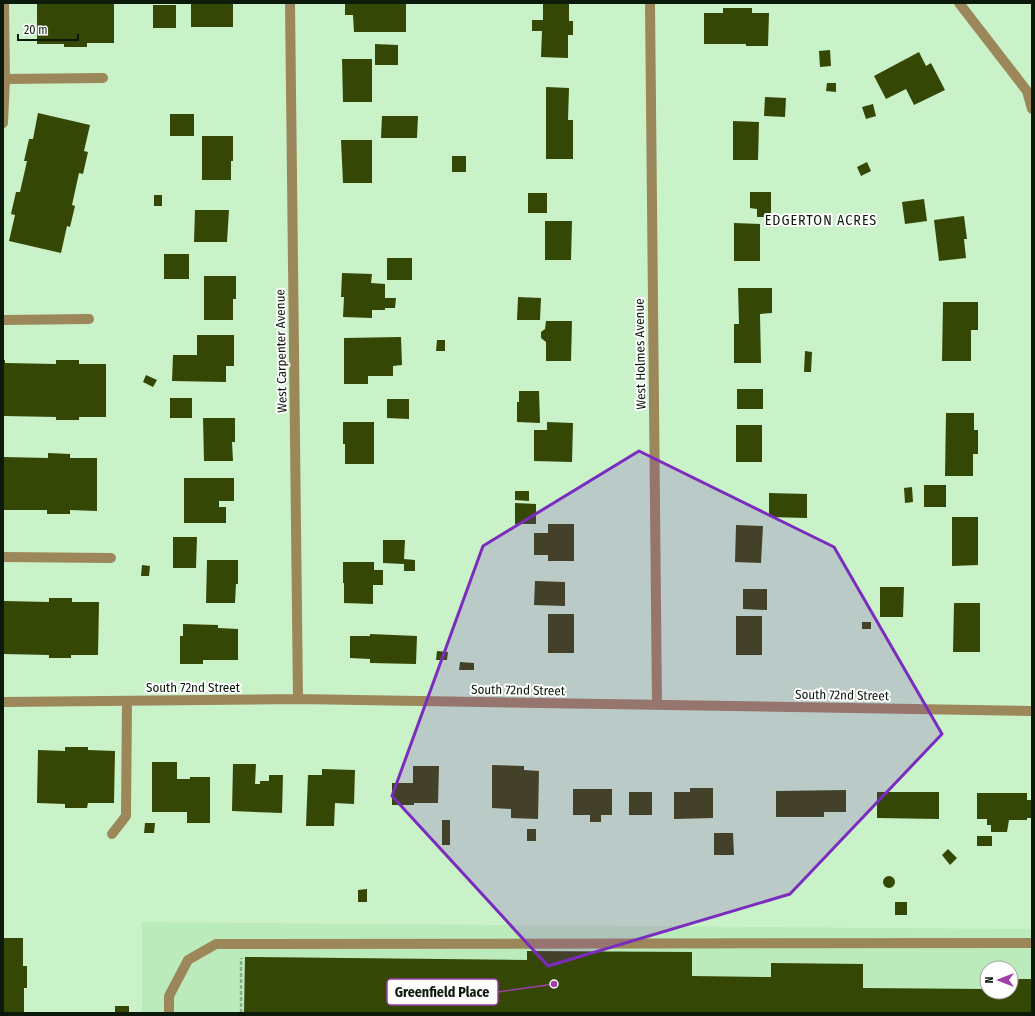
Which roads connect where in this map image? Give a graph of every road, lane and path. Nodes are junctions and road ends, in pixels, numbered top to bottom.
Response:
1 (4, 3) edge
2 (290, 3) edge
3 (650, 3) edge
4 (959, 3) edge
5 (103, 78) dead end
6 (4, 79) edge
7 (1032, 109) edge
8 (3, 123) edge
9 (89, 319) dead end
10 (3, 320) edge
11 (3, 557) edge
12 (111, 558) dead end
13 (298, 699) junction
14 (127, 701) junction
15 (3, 702) edge
16 (657, 705) junction
17 (1032, 711) edge
18 (112, 834) dead end
19 (1032, 943) edge
20 (242, 944) junction
21 (169, 1013) edge
22 (241, 1013) edge

1 - 6 street
2 - 13 street, West Carpenter Avenue
3 - 16 street, West Holmes Avenue
4 - 7 street
5 - 6 street
6 - 8 street
9 - 10 street
11 - 12 street
13 - 14 street, South 72nd Street
13 - 16 street, South 72nd Street
14 - 15 street, South 72nd Street
14 - 18 street
16 - 17 street, South 72nd Street
19 - 20 street
20 - 21 street
20 - 22 path

